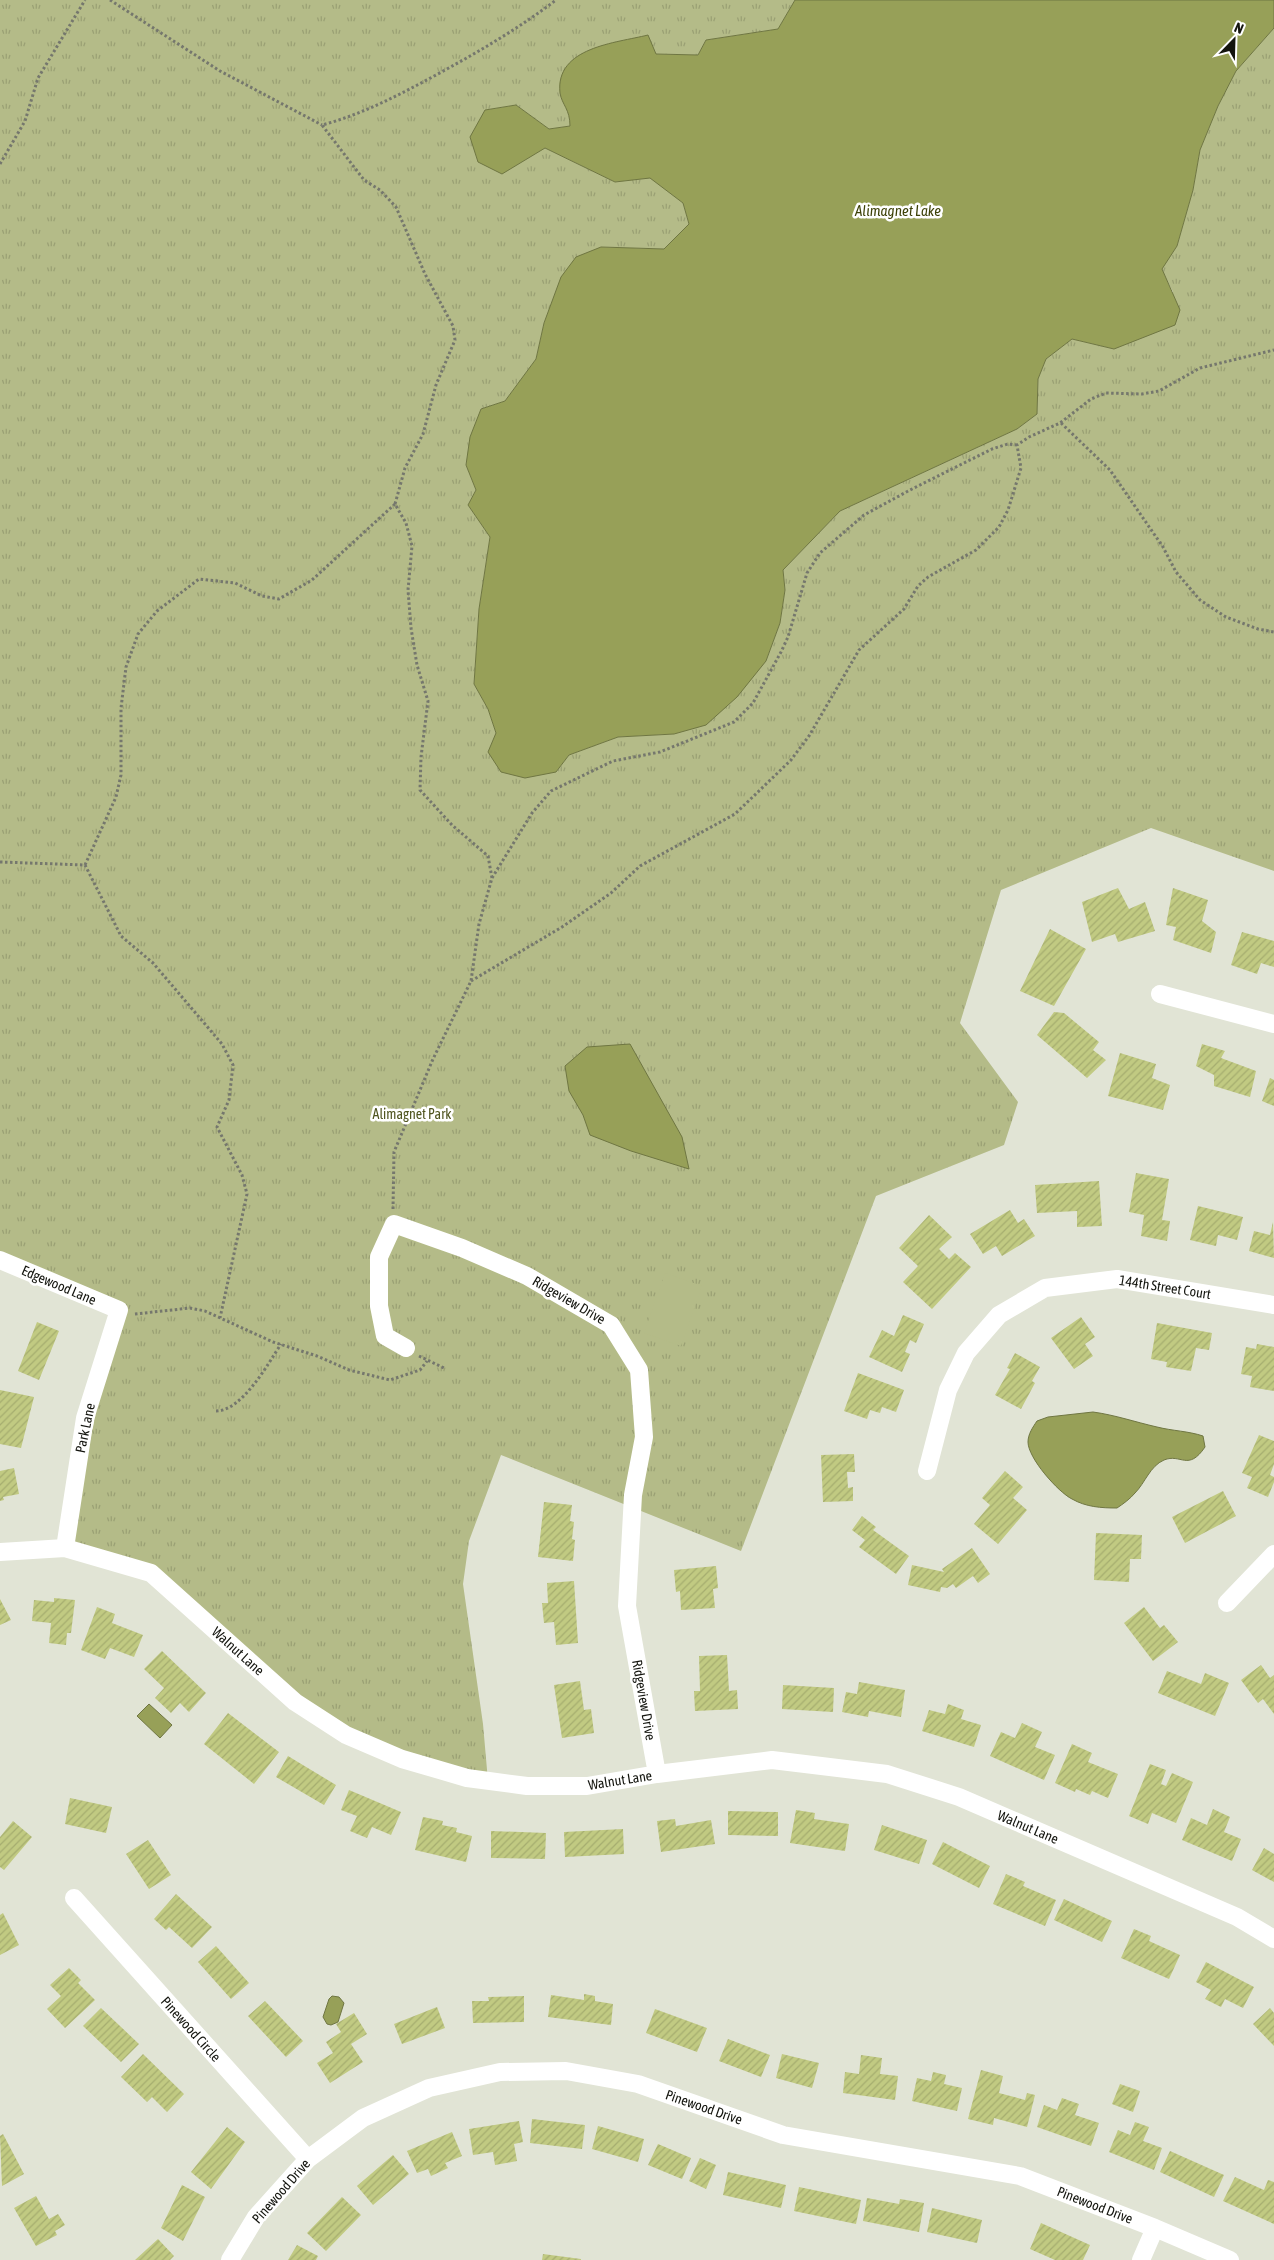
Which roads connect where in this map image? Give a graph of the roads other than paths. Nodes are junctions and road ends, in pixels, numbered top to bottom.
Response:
1 (1160, 994) dead end
2 (1274, 1024) edge
3 (0, 1260) edge
4 (1274, 1305) edge
5 (118, 1313) joint
6 (406, 1348) road end
7 (927, 1471) dead end
8 (65, 1548) junction
9 (0, 1552) edge
10 (1274, 1554) edge
11 (1227, 1603) dead end
12 (657, 1774) junction
13 (74, 1898) dead end
14 (1274, 1939) edge
15 (308, 2159) junction
16 (1155, 2228) junction
17 (230, 2260) edge
18 (1141, 2260) edge
19 (1230, 2260) edge

1 - 2 street
3 - 5 street, Edgewood Lane
4 - 7 street, 144th Street Court
5 - 8 street, Park Lane
6 - 12 street, Ridgeview Drive
8 - 9 street, Walnut Lane
8 - 12 street, Walnut Lane
10 - 11 street
12 - 14 street, Walnut Lane
13 - 15 street, Pinewood Circle
15 - 16 street, Pinewood Drive
15 - 17 street, Pinewood Drive
16 - 18 street
16 - 19 street, Pinewood Drive

